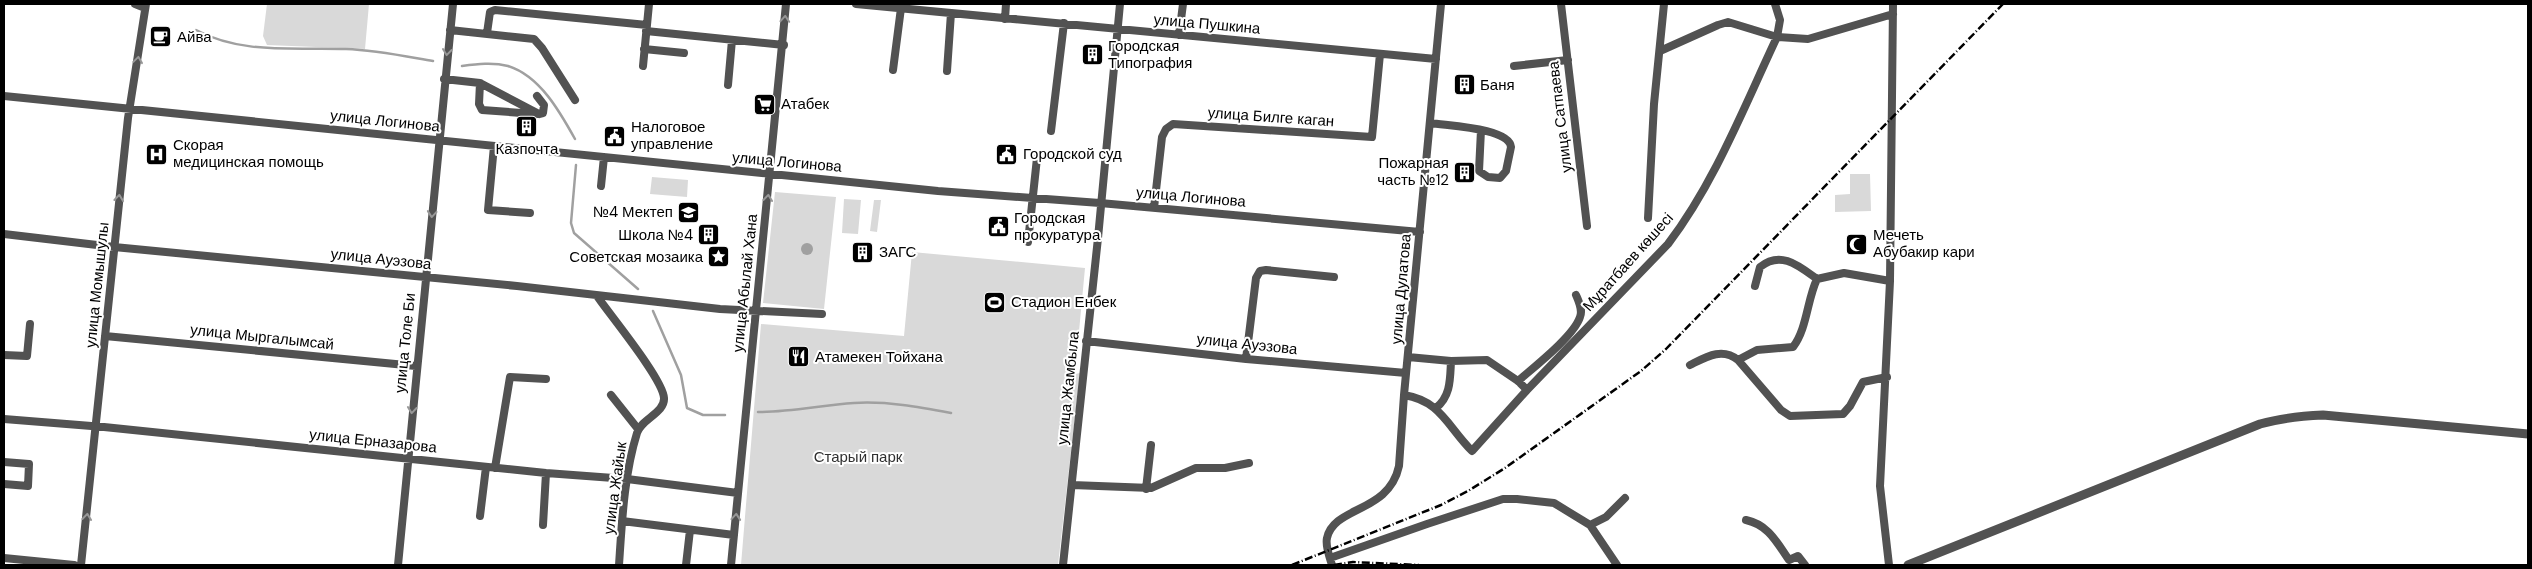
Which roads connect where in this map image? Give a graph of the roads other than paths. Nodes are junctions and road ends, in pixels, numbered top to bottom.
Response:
1 (135, 4) edge
2 (453, 4) edge
3 (649, 4) edge
4 (786, 4) edge
5 (856, 4) edge
6 (868, 4) edge
7 (1006, 4) edge
8 (1120, 4) edge
9 (1183, 4) edge
10 (1441, 4) edge
11 (1561, 4) edge
12 (1664, 4) edge
13 (1774, 4) edge
14 (1893, 4) edge
15 (145, 6) edge
16 (901, 8) junction
17 (951, 13) junction
18 (1893, 14) junction
19 (1005, 19) junction
20 (1064, 23) junction
21 (646, 28) junction
22 (1117, 29) junction
23 (450, 30) junction
24 (487, 32) junction
25 (1179, 35) junction
26 (1777, 37) junction
27 (732, 40) junction
28 (784, 45) junction
29 (644, 49) junction
30 (1660, 51) junction
31 (684, 53) dead end
32 (1380, 54) junction
33 (1436, 59) junction
34 (1568, 60) junction
35 (643, 66) dead end
36 (1514, 66) dead end
37 (893, 70) dead end
38 (947, 71) dead end
39 (444, 79) junction
40 (480, 83) junction
41 (728, 84) dead end
42 (4, 96) edge
43 (537, 96) dead end
44 (575, 100) dead end
45 (131, 108) junction
46 (539, 114) junction
47 (1431, 123) junction
48 (1481, 130) junction
49 (1051, 131) dead end
50 (438, 140) junction
51 (494, 146) junction
52 (604, 157) junction
53 (1036, 158) dead end
54 (770, 174) junction
55 (601, 186) dead end
56 (1033, 198) junction
57 (1100, 203) junction
58 (1154, 208) junction
59 (530, 213) dead end
60 (1648, 218) dead end
61 (1587, 226) dead end
62 (1420, 232) junction
63 (4, 234) edge
64 (1028, 242) dead end
65 (114, 247) junction
66 (1334, 277) dead end
67 (426, 278) junction
68 (1817, 279) junction
69 (1890, 281) junction
70 (1755, 286) dead end
71 (1576, 295) dead end
72 (597, 296) junction
73 (756, 312) junction
74 (822, 314) dead end
75 (30, 324) dead end
76 (105, 336) junction
77 (1086, 341) junction
78 (4, 355) edge
79 (1408, 357) junction
80 (1246, 359) junction
81 (1738, 360) junction
82 (1452, 361) junction
83 (1690, 365) dead end
84 (416, 366) junction
85 (1406, 373) junction
86 (1887, 377) junction
87 (546, 379) dead end
88 (1518, 381) junction
89 (1527, 390) junction
90 (612, 395) dead end
91 (1404, 395) junction
92 (1436, 408) junction
93 (4, 419) edge
94 (97, 426) junction
95 (638, 429) junction
96 (2528, 434) edge
97 (1151, 445) dead end
98 (407, 458) junction
99 (4, 462) edge
100 (1249, 462) dead end
101 (490, 468) junction
102 (546, 474) junction
103 (627, 479) junction
104 (4, 484) edge
105 (1072, 485) junction
106 (1146, 489) junction
107 (738, 493) junction
108 (1625, 498) dead end
109 (480, 516) dead end
110 (1746, 520) dead end
111 (622, 521) junction
112 (543, 525) dead end
113 (1590, 525) junction
114 (690, 530) junction
115 (734, 535) junction
116 (4, 558) edge
117 (1331, 562) edge
118 (74, 565) edge
119 (82, 565) edge
120 (398, 565) edge
121 (619, 565) edge
122 (686, 565) edge
123 (732, 565) edge
124 (1063, 565) edge
125 (1617, 565) edge
126 (1805, 565) edge
127 (1889, 565) edge
128 (1908, 565) edge

1 - 15 street, улица Момышулы
2 - 23 street, улица Толе Би
3 - 21 street
28 -> 4 street, улица Абылай Хана
5 - 6 street, улица Пушкина
6 - 16 street, улица Пушкина
7 - 19 street
8 - 22 street, улица Жамбыла
9 - 25 street
10 - 33 street, улица Дулатова
11 - 34 street, улица Сатпаева
12 - 30 street, Мұратбаев көшесі
13 - 26 street
14 - 18 street
45 -> 15 street, улица Момышулы
16 - 17 street, улица Пушкина
16 - 37 street
17 - 19 street, улица Пушкина
17 - 38 street
18 - 26 street
18 - 69 street
19 - 20 street, улица Пушкина
20 - 22 street, улица Пушкина
20 - 49 street
21 - 24 street
21 - 27 street
21 - 29 street
22 - 25 street, улица Пушкина
22 - 57 street, улица Жамбыла
23 - 24 street
23 -> 39 street, улица Толе Би
24 - 44 street
25 - 32 street, улица Пушкина
26 - 30 street
26 - 89 street, Мұратбаев көшесі
27 - 28 street
27 - 41 street
28 - 54 street, улица Абылай Хана
29 - 31 street
29 - 35 street
30 - 60 street, Мұратбаев көшесі
32 - 33 street, улица Пушкина
32 - 58 street, улица Билге каган
33 - 47 street, улица Дулатова
34 - 36 street
34 - 61 street, улица Сатпаева
39 - 40 street
39 - 50 street, улица Толе Би
40 - 46 street
40 - 46 street
42 - 45 street, улица Логинова
43 - 46 street
45 - 50 street, улица Логинова
65 -> 45 street, улица Момышулы
47 - 48 street
47 - 62 street, улица Дулатова
48 - 48 street
50 - 51 street, улица Логинова
50 -> 67 street, улица Толе Би
51 - 52 street, улица Логинова
51 - 59 street
52 - 54 street, улица Логинова
52 - 55 street
53 - 56 street
54 - 56 street, улица Логинова
73 -> 54 street, улица Абылай Хана
56 - 57 street, улица Логинова
56 - 64 street
57 - 58 street, улица Логинова
57 - 77 street, улица Жамбыла
58 - 62 street, улица Логинова
62 - 79 street, улица Дулатова
63 - 65 street, улица Ауэзова
65 - 67 street, улица Ауэзова
65 - 76 street, улица Момышулы
66 - 80 street
67 - 72 street, улица Ауэзова
67 - 84 street, улица Толе Би
68 - 69 street
68 - 70 street
68 - 81 street
69 - 86 street
71 - 88 street
72 - 73 street, улица Ауэзова
72 - 95 street, улица Жайык
73 - 74 street, улица Ауэзова
73 - 107 street, улица Абылай Хана
75 - 78 street
76 - 84 street, улица Мыргалымсай
76 - 94 street, улица Момышулы
77 - 80 street, улица Ауэзова
77 - 105 street, улица Жамбыла
79 - 82 street
79 - 85 street, улица Дулатова
80 - 85 street, улица Ауэзова
81 - 83 street
81 - 86 street
82 - 88 street
82 - 92 street
84 -> 98 street, улица Толе Би
85 - 91 street, улица Дулатова
86 - 127 street
87 - 101 street
88 - 89 street
89 - 92 street, Мұратбаев көшесі
90 - 95 street
91 - 92 street
91 - 117 street, улица Дулатова
93 - 94 street, улица Ерназарова
94 - 98 street, улица Ерназарова
119 -> 94 street, улица Момышулы
95 - 103 street, улица Жайык
96 - 128 street
97 - 106 street
98 - 101 street, улица Ерназарова
98 - 120 street, улица Толе Би
99 - 104 street
100 - 106 street
101 - 102 street, улица Ерназарова
101 - 109 street
102 - 103 street, улица Ерназарова
102 - 112 street
103 - 107 street, улица Ерназарова
103 - 111 street, улица Жайык
105 - 106 street
105 - 124 street, улица Жамбыла
115 -> 107 street, улица Абылай Хана
108 - 113 street
110 - 126 street
111 - 114 street
111 - 121 street, улица Жайык
113 - 117 street
113 - 125 street
114 - 115 street
114 - 122 street
115 - 123 street, улица Абылай Хана
116 - 118 street

